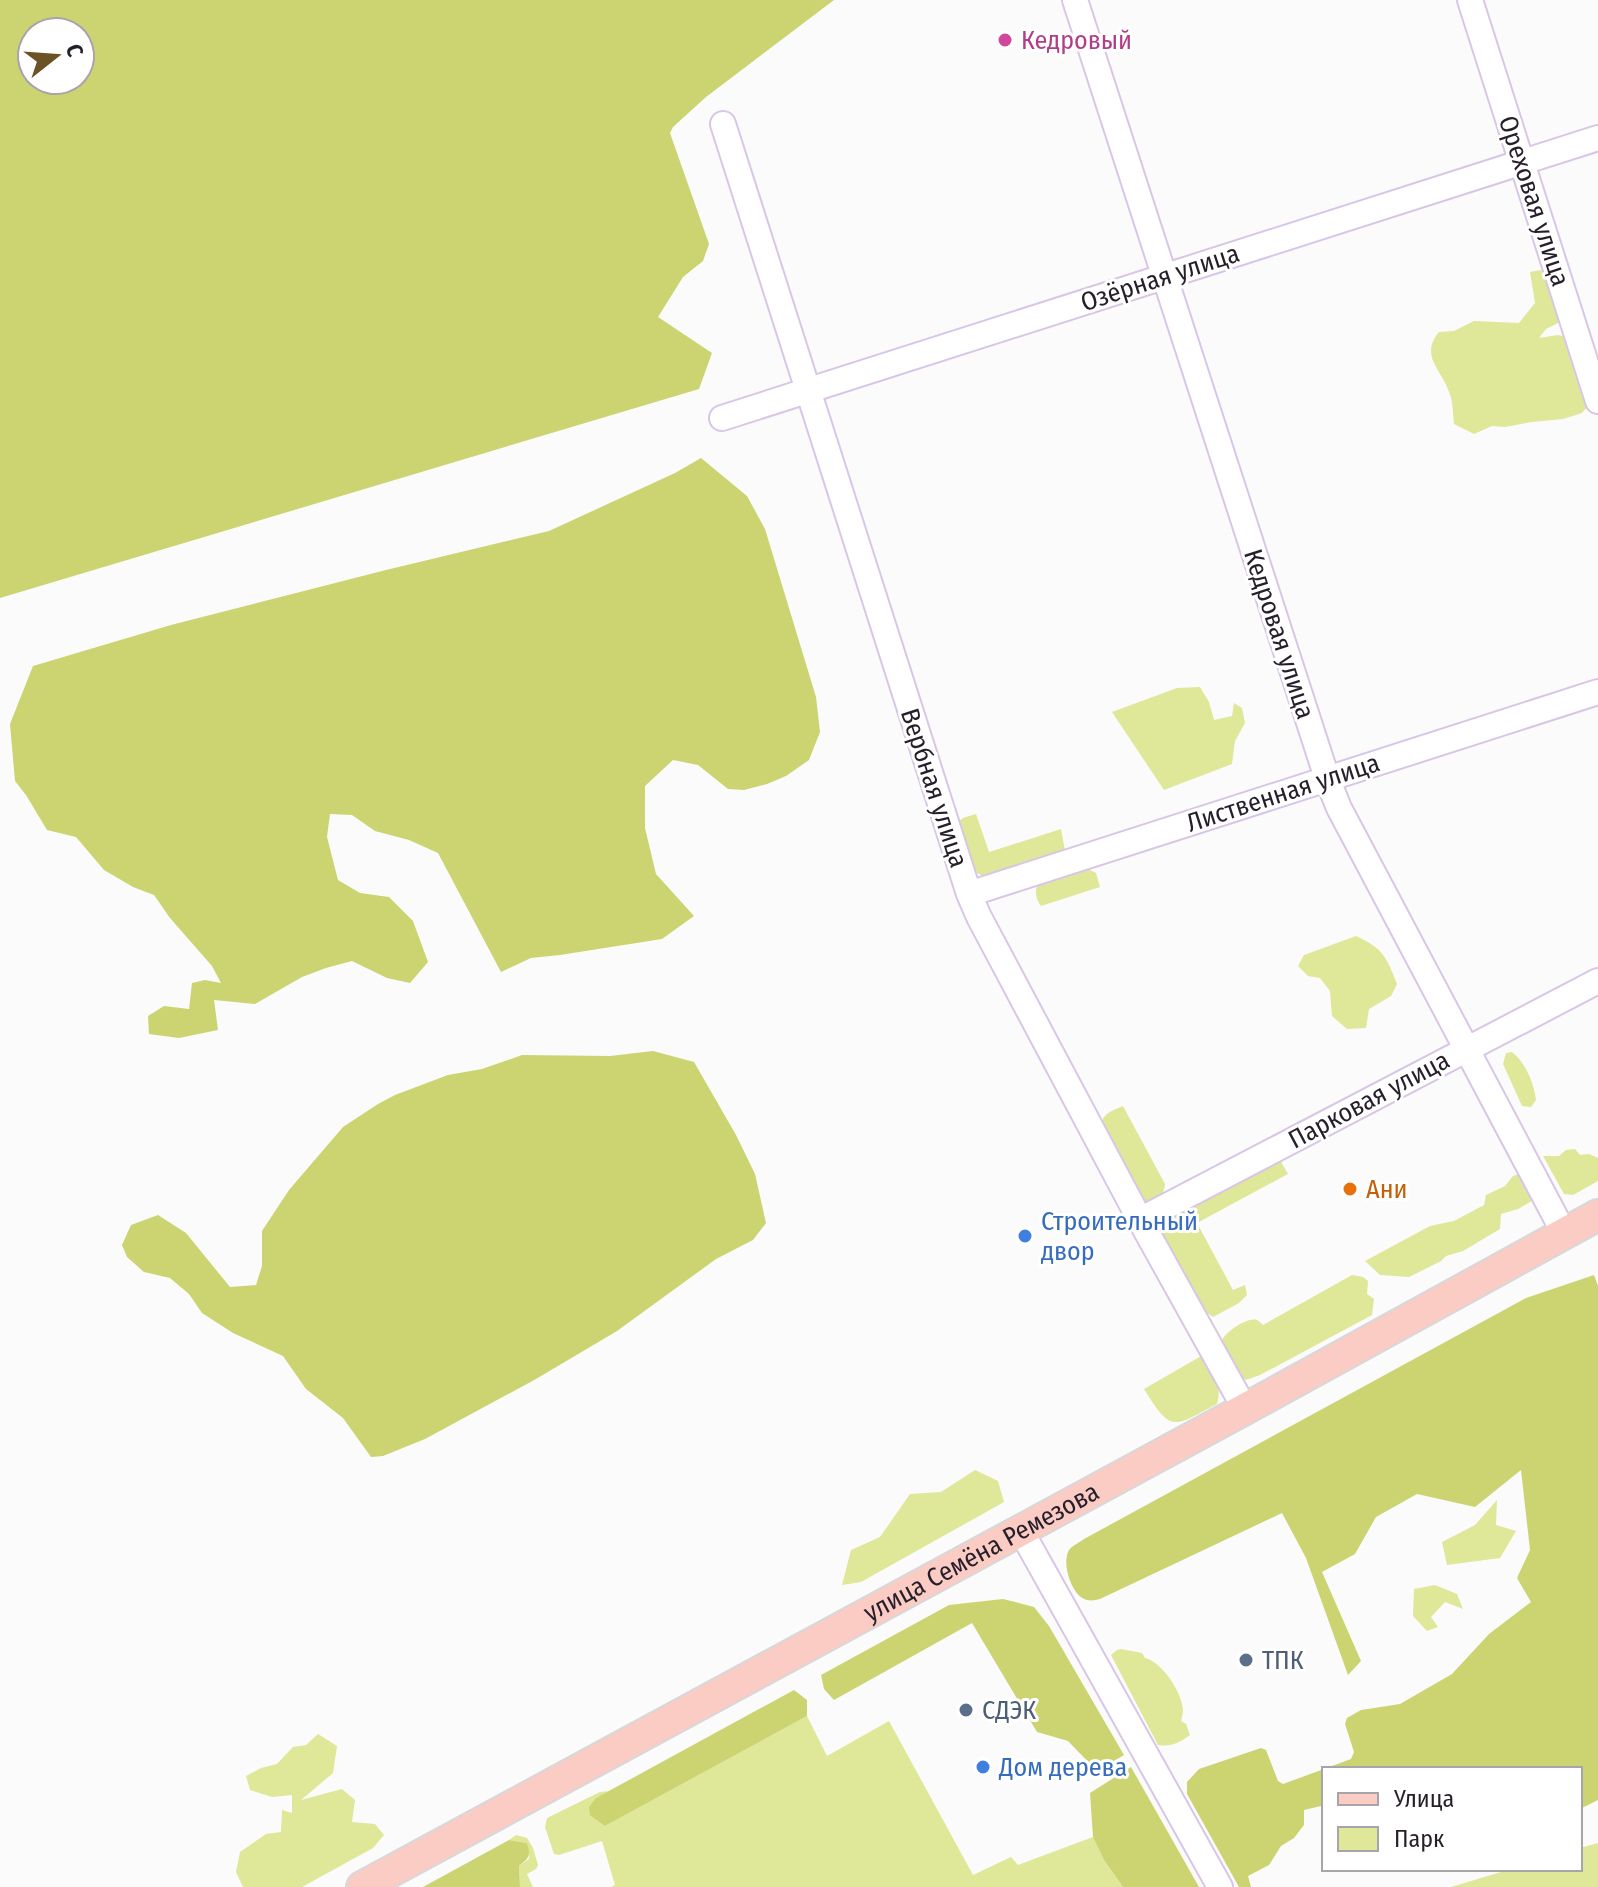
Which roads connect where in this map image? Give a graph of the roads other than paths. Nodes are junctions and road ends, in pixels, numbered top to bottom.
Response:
1 (1075, 0) edge
2 (1470, 0) edge
3 (723, 124) dead end
4 (1598, 138) edge
5 (1521, 162) junction
6 (1164, 277) junction
7 (808, 391) junction
8 (1598, 401) edge
9 (722, 418) dead end
10 (1598, 692) edge
11 (1327, 778) junction
12 (969, 894) junction
13 (1598, 981) edge
14 (1467, 1049) junction
15 (1598, 1215) edge
16 (1140, 1220) junction
17 (1564, 1233) junction
18 (1245, 1409) junction
19 (1020, 1529) junction
20 (362, 1887) edge
21 (1220, 1887) edge

1 - 6 street, Кедровая улица
2 - 5 street, Ореховая улица
3 - 7 street, Вербная улица
4 - 5 street, Озёрная улица
5 - 6 street, Озёрная улица
5 - 8 street, Ореховая улица
6 - 7 street, Озёрная улица
6 - 11 street, Кедровая улица
7 - 9 street, Озёрная улица
7 - 12 street, Вербная улица
10 - 11 street, Лиственная улица
11 - 12 street, Лиственная улица
11 - 14 street, Кедровая улица
12 - 16 street, Вербная улица
13 - 14 street, Парковая улица
14 - 16 street, Парковая улица
14 - 17 street, Кедровая улица
15 - 17 main road, улица Семёна Ремезова
16 - 18 street, Вербная улица
17 - 18 main road, улица Семёна Ремезова
18 - 19 main road, улица Семёна Ремезова
19 - 20 main road, улица Семёна Ремезова
19 - 21 street

